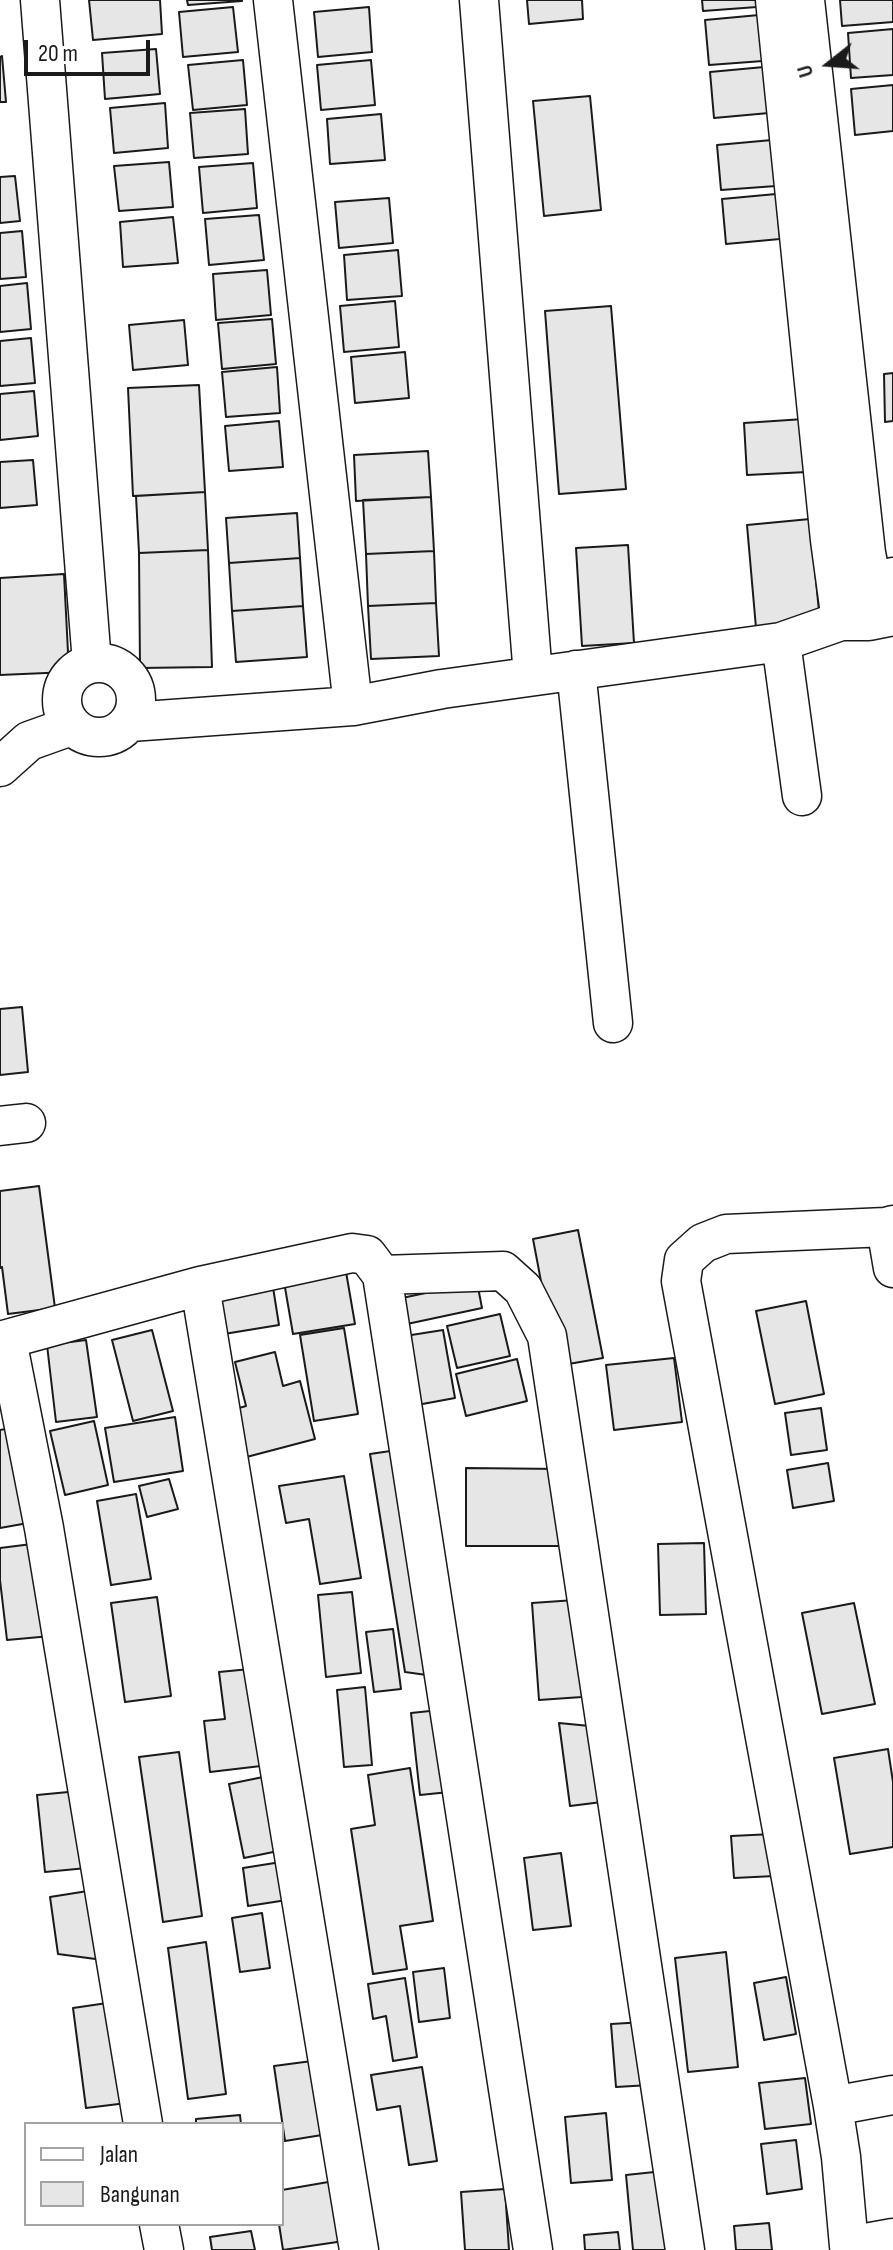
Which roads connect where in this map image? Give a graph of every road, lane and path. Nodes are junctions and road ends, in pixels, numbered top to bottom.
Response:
1 (40, 0) edge
2 (273, 0) edge
3 (479, 0) edge
4 (775, 0) edge
5 (805, 0) edge
6 (882, 580) edge
7 (893, 616) edge
8 (841, 621) junction
9 (781, 642) junction
10 (92, 663) junction
11 (576, 670) junction
12 (533, 676) junction
13 (353, 706) junction
14 (130, 722) junction
15 (71, 726) junction
16 (14, 738) edge
17 (0, 767) edge
18 (802, 796) dead end
19 (613, 1023) dead end
20 (889, 1226) edge
21 (893, 1268) edge
22 (382, 1275) junction
23 (200, 1286) junction
24 (4, 1341) edge
25 (893, 2095) edge
26 (833, 2106) junction
27 (143, 2122) edge
28 (159, 2226) edge
29 (893, 2238) edge
30 (849, 2248) edge
31 (164, 2250) edge
32 (359, 2250) edge
33 (533, 2250) edge
34 (685, 2250) edge

1 - 10 street
2 - 13 street
3 - 12 street
4 - 8 street
5 - 6 street
6 - 8 street
7 - 8 street
8 - 9 street
9 - 11 street
9 - 18 street
10 - 14 street
10 - 15 street
11 - 12 street
11 - 19 street
12 - 13 street
13 - 14 street
14 - 15 street
15 - 16 street
16 - 17 street
20 - 21 street
20 - 26 street
22 - 23 street
22 - 33 street
22 - 34 street
23 - 24 street
23 - 32 street
24 - 27 street
25 - 26 street
26 - 30 street
28 - 31 street
29 - 30 street

